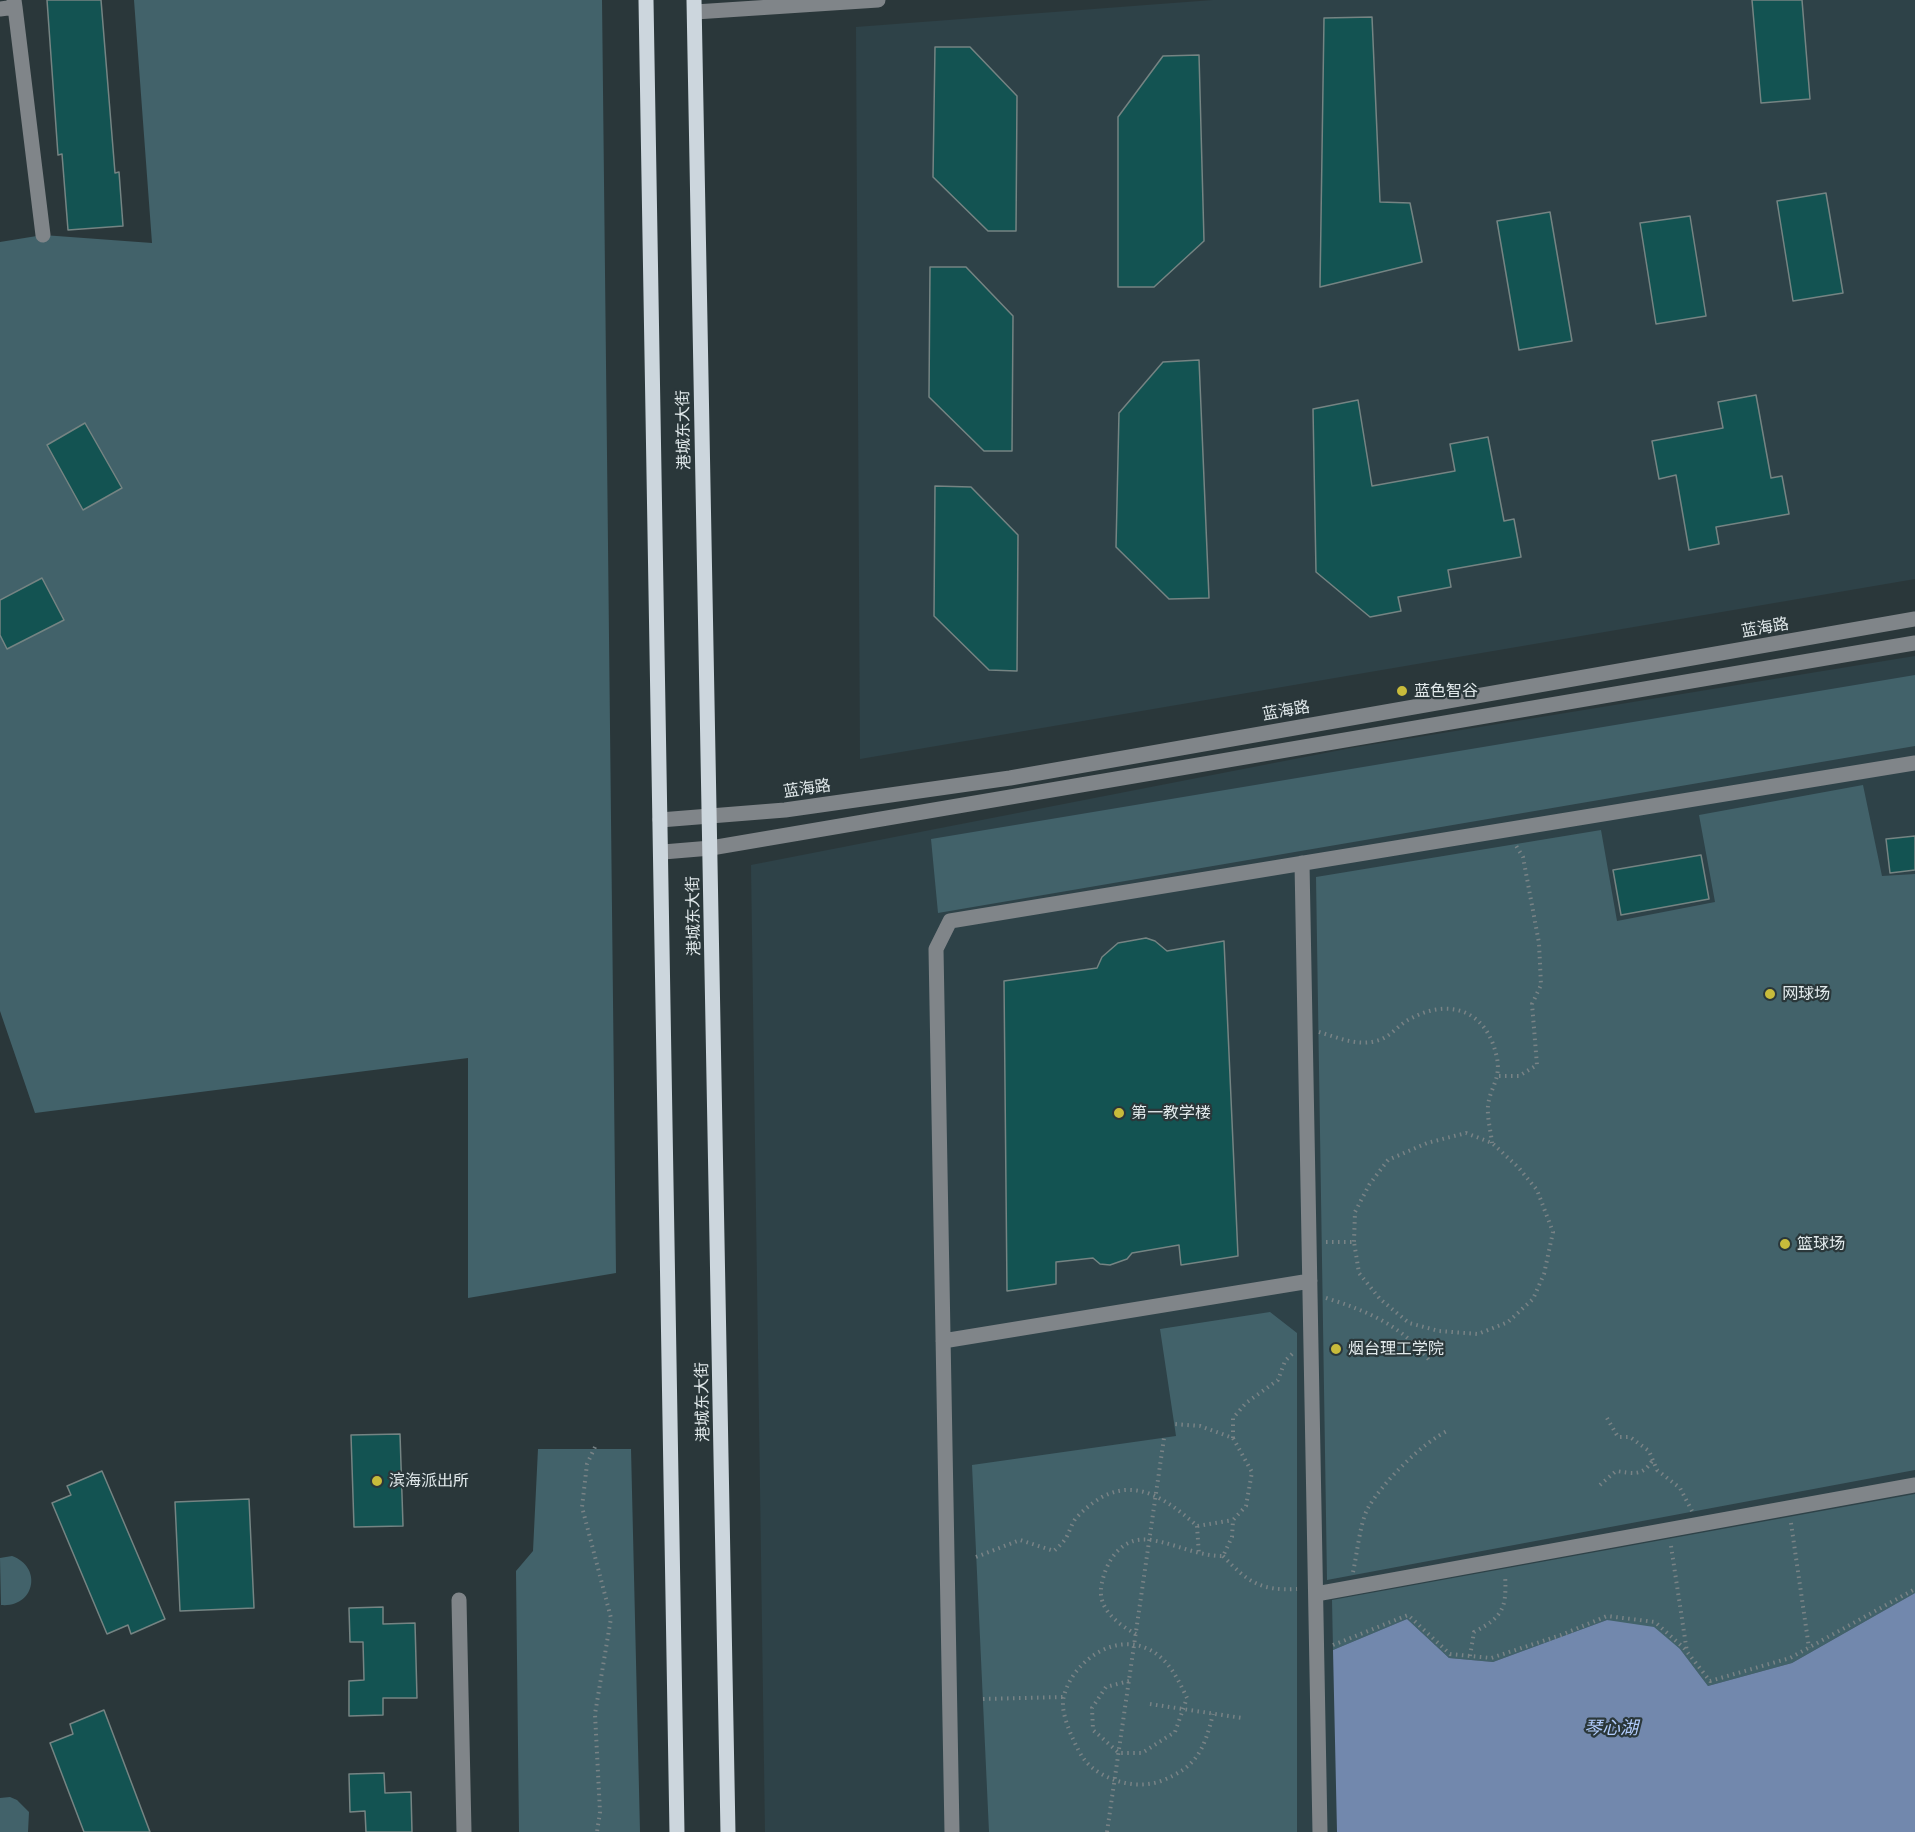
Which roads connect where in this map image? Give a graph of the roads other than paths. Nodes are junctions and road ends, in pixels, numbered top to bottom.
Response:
1 (646, 0) edge
2 (878, 0) edge
3 (10, 5) edge
4 (694, 6) edge
5 (43, 236) dead end
6 (1915, 620) edge
7 (1915, 644) edge
8 (1915, 763) edge
9 (708, 815) junction
10 (660, 820) junction
11 (711, 848) junction
12 (663, 852) junction
13 (1302, 863) junction
14 (1310, 1281) junction
15 (943, 1341) junction
16 (1915, 1485) edge
17 (1316, 1594) junction
18 (459, 1600) dead end
19 (464, 1832) edge
20 (677, 1832) edge
21 (728, 1832) edge
22 (952, 1832) edge
23 (1320, 1832) edge

1 - 10 main road, 港城东大街
2 - 4 street
3 - 5 street
4 - 9 main road, 港城东大街
6 - 9 street, 蓝海路
7 - 11 street
8 - 13 street
9 - 10 street, 蓝海路
9 - 11 main road, 港城东大街
10 - 12 main road, 港城东大街
11 - 12 street
11 - 21 main road, 港城东大街
12 - 20 main road, 港城东大街
13 - 14 street
13 - 15 street
14 - 15 street
14 - 17 street
15 - 22 street
16 - 17 street
17 - 23 street
18 - 19 street

